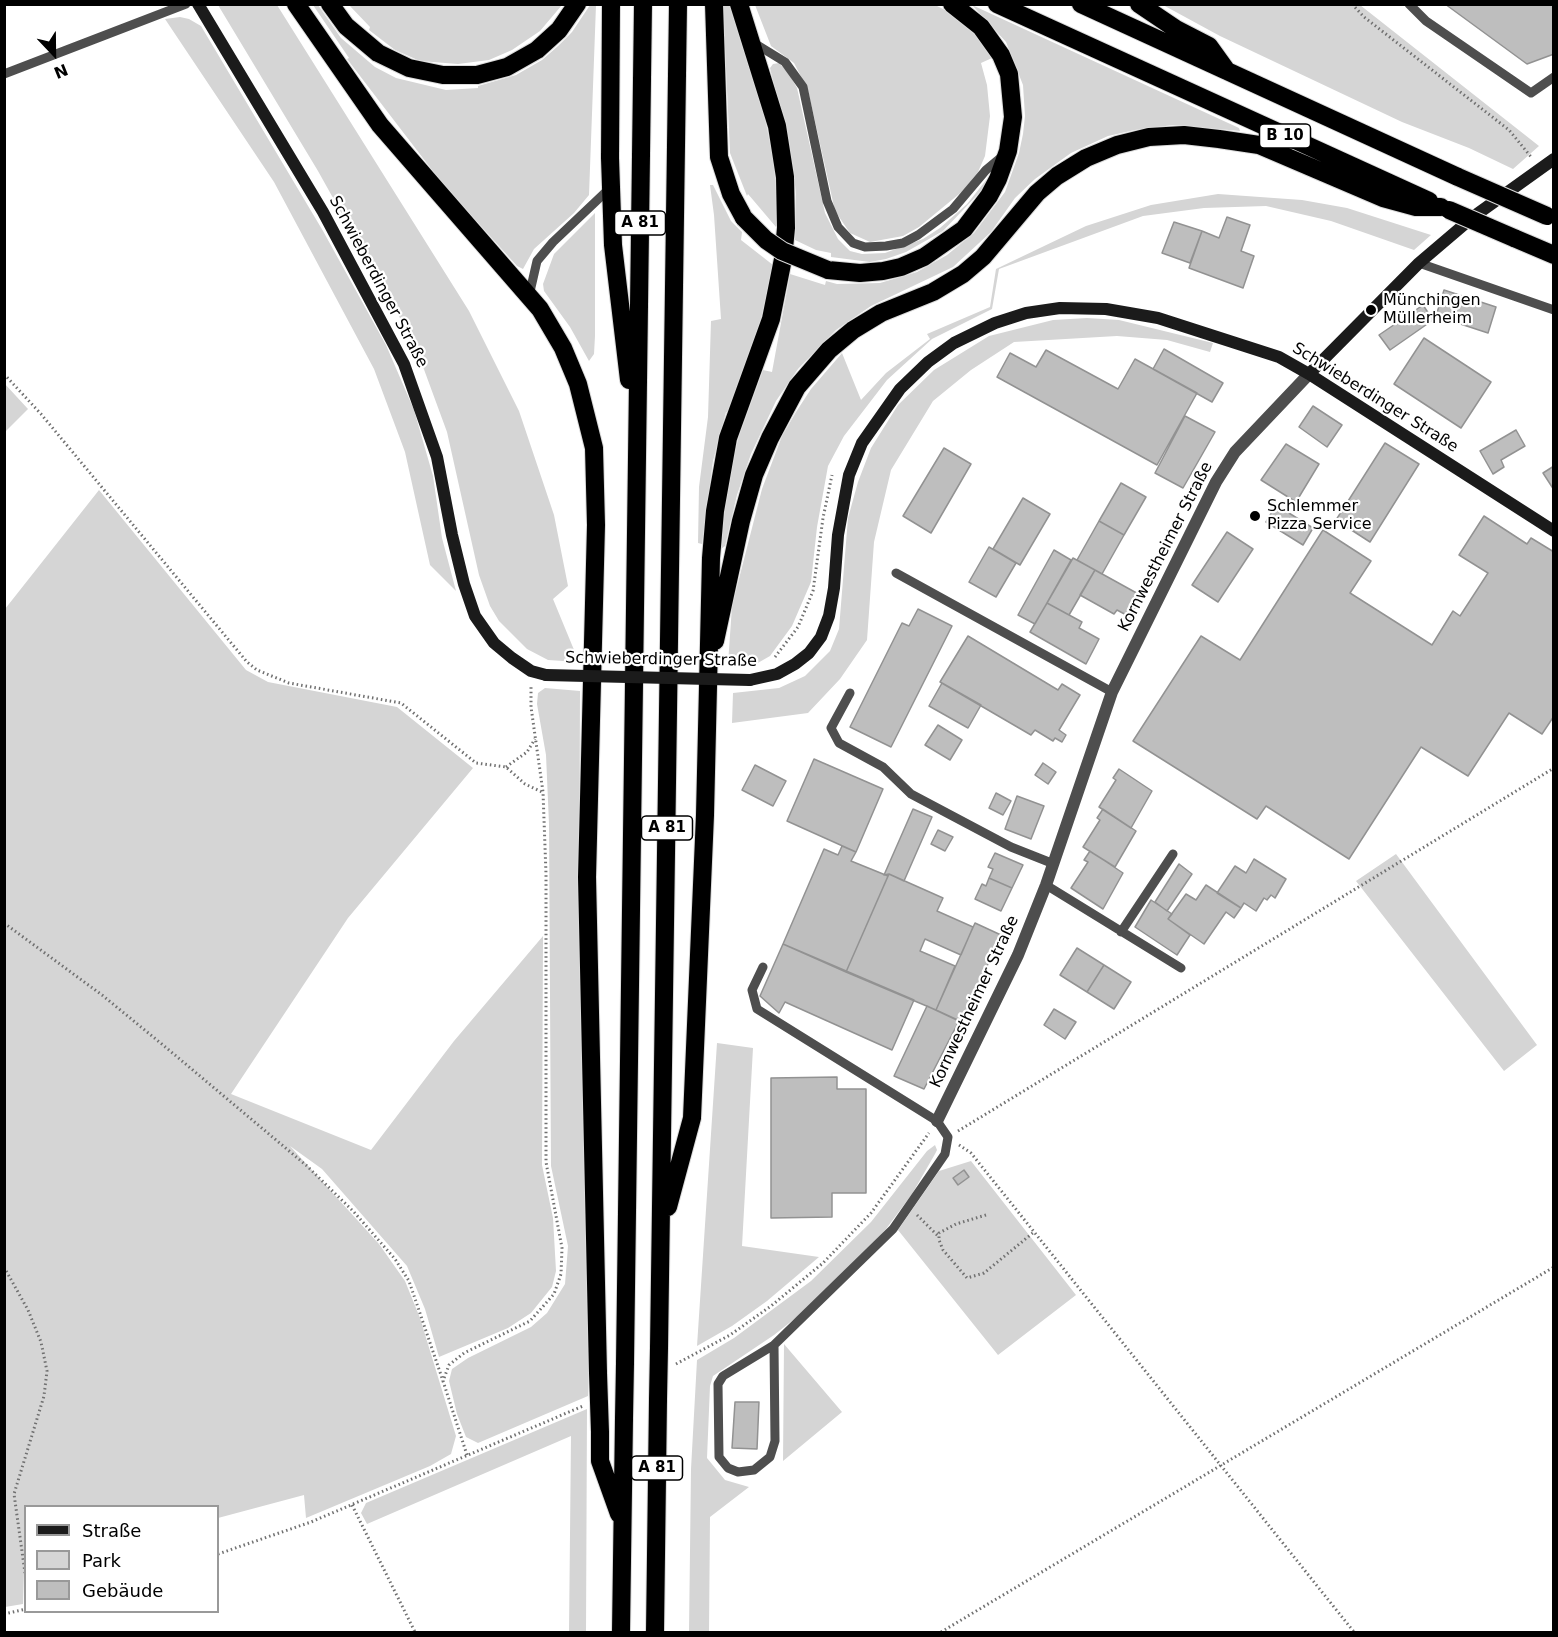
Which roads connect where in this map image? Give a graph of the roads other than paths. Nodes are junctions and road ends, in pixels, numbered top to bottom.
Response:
1 (186, 4) edge
2 (198, 4) edge
3 (296, 4) edge
4 (330, 4) edge
5 (576, 4) edge
6 (611, 4) edge
7 (643, 4) edge
8 (678, 4) edge
9 (714, 4) edge
10 (739, 4) edge
11 (952, 4) edge
12 (997, 4) edge
13 (1081, 4) edge
14 (1139, 4) edge
15 (1409, 4) edge
16 (750, 38) junction
17 (1229, 73) junction
18 (4, 74) edge
19 (1554, 77) edge
20 (1008, 151) junction
21 (1554, 159) edge
22 (611, 187) junction
23 (1433, 205) junction
24 (1550, 217) edge
25 (1554, 255) edge
26 (1419, 263) junction
27 (529, 297) junction
28 (1554, 310) edge
29 (1309, 374) junction
30 (637, 442) junction
31 (1554, 531) edge
32 (897, 573) dead end
33 (707, 668) junction
34 (1112, 692) junction
35 (850, 693) dead end
36 (1173, 854) dead end
37 (1054, 864) junction
38 (1046, 885) junction
39 (1121, 932) junction
40 (763, 967) dead end
41 (1181, 968) dead end
42 (937, 1121) junction
43 (661, 1235) junction
44 (774, 1345) junction
45 (622, 1525) junction
46 (621, 1632) edge
47 (655, 1632) edge

1 - 18 lane
2 - 29 street, Schwieberdinger Straße, bridge
3 - 27 highway
4 - 5 highway
6 - 22 highway
7 - 30 highway, A 81
8 - 43 highway, A 81
9 - 20 highway, bridge
10 - 16 highway
11 - 20 highway
12 - 23 highway, B 10
13 - 17 highway, B 10
14 - 17 highway
15 - 19 lane
16 - 20 lane
16 - 33 highway
17 - 24 highway, B 10, bridge
21 - 26 street, Kornwestheimer Straße
22 - 27 lane
22 - 30 highway
23 - 25 highway, B 10, bridge
23 - 33 highway
26 - 28 lane
26 - 29 street, Kornwestheimer Straße
27 - 45 highway, bridge
29 - 31 street, Schwieberdinger Straße
29 - 34 street, Kornwestheimer Straße
30 - 45 highway, A 81, bridge
32 - 34 lane
33 - 43 highway
34 - 37 street, Kornwestheimer Straße
35 - 37 lane
36 - 39 lane
37 - 38 street, Kornwestheimer Straße
38 - 39 lane
38 - 42 street, Kornwestheimer Straße
39 - 41 lane
40 - 42 lane
42 - 44 lane
43 - 47 highway, A 81, bridge
44 - 44 lane
45 - 46 highway, A 81

